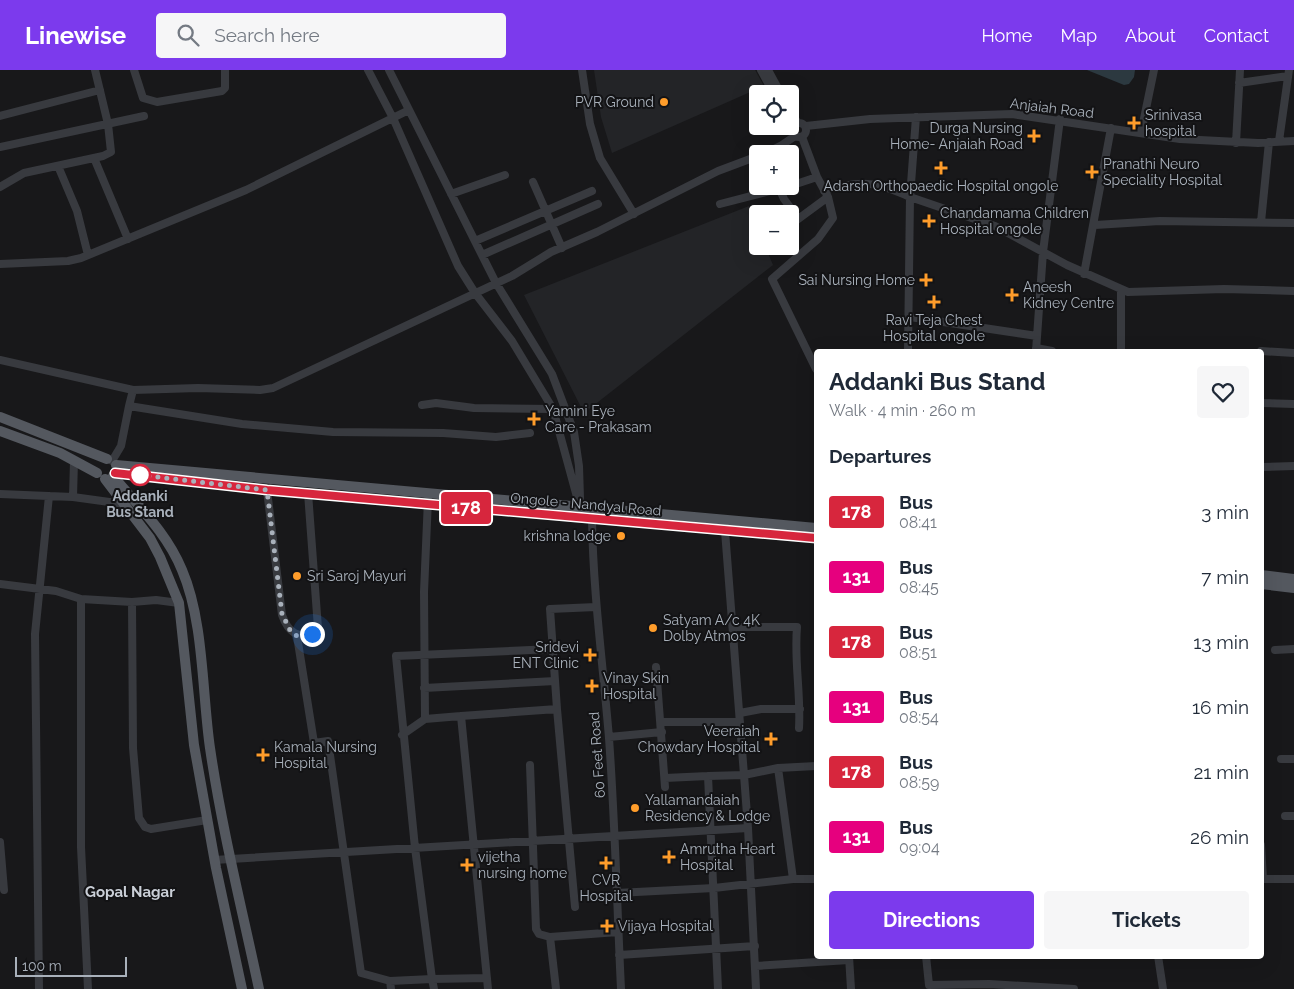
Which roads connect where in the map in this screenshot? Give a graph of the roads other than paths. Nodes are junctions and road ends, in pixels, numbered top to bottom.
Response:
1 (95, 70) edge
2 (134, 70) edge
3 (225, 70) edge
4 (368, 70) edge
5 (390, 70) edge
6 (582, 70) edge
7 (761, 70) edge
8 (768, 70) edge
9 (1154, 70) edge
10 (1240, 70) edge
11 (1289, 73) edge
12 (1239, 83) junction
13 (769, 85) edge
14 (776, 85) edge
15 (100, 90) junction
16 (409, 110) junction
17 (0, 116) edge
18 (144, 116) dead end
19 (916, 117) junction
20 (393, 118) junction
21 (1060, 119) junction
22 (108, 124) junction
23 (799, 125) edge
24 (806, 126) junction
25 (1111, 128) junction
26 (1141, 133) junction
27 (798, 136) junction
28 (1278, 141) junction
29 (1294, 141) edge
30 (1269, 142) junction
31 (1236, 143) junction
32 (782, 145) edge
33 (0, 147) edge
34 (94, 158) junction
35 (749, 159) edge
36 (58, 166) junction
37 (504, 175) dead end
38 (817, 177) junction
39 (533, 182) dead end
40 (799, 183) edge
41 (0, 187) edge
42 (592, 191) dead end
43 (451, 194) junction
44 (826, 194) junction
45 (753, 195) edge
46 (910, 196) junction
47 (598, 204) dead end
48 (720, 204) dead end
49 (546, 211) junction
50 (634, 214) junction
51 (799, 217) edge
52 (1261, 222) junction
53 (1294, 223) edge
54 (551, 225) junction
55 (1095, 225) junction
56 (128, 239) junction
57 (475, 241) junction
58 (562, 248) junction
59 (1043, 252) junction
60 (88, 255) junction
61 (482, 255) junction
62 (0, 264) edge
63 (1084, 274) junction
64 (496, 283) junction
65 (1121, 290) junction
66 (1294, 291) edge
67 (475, 293) junction
68 (910, 317) junction
69 (1036, 336) junction
70 (908, 349) edge
71 (1036, 349) edge
72 (1121, 349) edge
73 (1264, 351) edge
74 (1294, 353) edge
75 (0, 360) edge
76 (814, 364) edge
77 (133, 390) junction
78 (1264, 403) edge
79 (1294, 404) edge
80 (422, 405) dead end
81 (129, 406) junction
82 (553, 409) junction
83 (0, 417) edge
84 (0, 430) edge
85 (530, 433) dead end
86 (74, 460) junction
87 (1294, 466) edge
88 (1264, 467) edge
89 (109, 469) junction
90 (267, 490) junction
91 (308, 493) junction
92 (0, 494) edge
93 (49, 496) junction
94 (73, 497) junction
95 (428, 500) junction
96 (124, 504) junction
97 (580, 513) junction
98 (592, 514) junction
99 (814, 529) edge
100 (725, 531) junction
101 (804, 532) junction
102 (814, 537) edge
103 (1264, 575) edge
104 (1294, 579) edge
105 (0, 584) edge
106 (1264, 584) edge
107 (40, 588) junction
108 (1294, 588) edge
109 (81, 599) junction
110 (132, 602) junction
111 (179, 603) junction
112 (596, 606) junction
113 (734, 628) junction
114 (297, 636) junction
115 (553, 649) junction
116 (1294, 649) edge
117 (1275, 650) dead end
118 (423, 654) junction
119 (656, 667) dead end
120 (555, 681) junction
121 (424, 688) junction
122 (557, 709) junction
123 (800, 709) junction
124 (461, 716) junction
125 (740, 718) junction
126 (425, 719) junction
127 (662, 722) junction
128 (799, 728) dead end
129 (662, 732) junction
130 (402, 735) junction
131 (609, 737) junction
132 (1282, 759) dead end
133 (1294, 759) edge
134 (530, 765) dead end
135 (814, 766) edge
136 (778, 768) junction
137 (744, 775) junction
138 (708, 776) junction
139 (665, 778) junction
140 (665, 787) dead end
141 (1285, 816) dead end
142 (1294, 816) edge
143 (207, 820) junction
144 (748, 828) junction
145 (712, 830) junction
146 (615, 836) junction
147 (569, 839) junction
148 (531, 841) junction
149 (0, 842) edge
150 (474, 845) junction
151 (415, 848) junction
152 (343, 850) junction
153 (214, 860) junction
154 (229, 860) junction
155 (793, 879) junction
156 (814, 879) edge
157 (1264, 879) edge
158 (1294, 879) edge
159 (751, 884) junction
160 (714, 888) junction
161 (4, 890) dead end
162 (617, 893) junction
163 (575, 907) dead end
164 (618, 932) junction
165 (550, 937) junction
166 (754, 946) junction
167 (716, 949) junction
168 (620, 955) junction
169 (837, 959) edge
170 (849, 959) edge
171 (926, 959) edge
172 (1158, 959) edge
173 (756, 966) junction
174 (487, 978) junction
175 (432, 980) junction
176 (390, 985) edge
177 (946, 987) edge
178 (38, 989) edge
179 (88, 989) edge
180 (242, 989) edge
181 (259, 989) edge
182 (434, 989) edge
183 (488, 989) edge
184 (556, 989) edge
185 (621, 989) edge
186 (718, 989) edge
187 (756, 989) edge
188 (851, 989) edge
189 (1073, 989) edge
190 (1163, 989) edge

1 - 15 street
2 - 3 street
4 - 20 street
5 - 16 street
6 - 50 street
7 - 13 street
8 - 14 street
9 - 26 street
10 - 12 street
11 - 12 street
11 - 28 street
12 - 31 street
15 - 17 street
15 - 22 street
16 - 20 street
16 - 43 street
18 - 22 street
19 - 21 street, Anjaiah Road
19 - 24 street, Anjaiah Road
19 - 46 street
20 - 56 street
20 - 67 street
21 - 25 street, Anjaiah Road
21 - 59 street
22 - 33 street
22 - 34 street
23 - 24 street
24 - 27 street
25 - 26 street, Anjaiah Road
25 - 55 street
26 - 31 street, Anjaiah Road
27 - 32 street
27 - 38 street
28 - 29 street, Anjaiah Road
28 - 30 street, Anjaiah Road
30 - 31 street, Anjaiah Road
30 - 52 street
34 - 36 street
34 - 56 street
35 - 50 street
36 - 41 street
36 - 60 street
37 - 43 street
38 - 40 street
38 - 44 street
39 - 49 street
42 - 49 street
43 - 57 street
44 - 46 street
44 - 51 street
44 - 76 street
45 - 48 street
46 - 59 street
46 - 68 street
47 - 54 street
49 - 54 street
49 - 57 street
50 - 58 street
52 - 53 street
52 - 55 street
54 - 58 street
54 - 61 street
55 - 63 street
56 - 60 street
57 - 61 street
58 - 64 street
59 - 63 street
59 - 69 street
60 - 62 street
61 - 64 street
63 - 65 street
64 - 67 street
64 - 97 street
65 - 66 street
65 - 72 street
67 - 77 street
67 - 82 street
68 - 69 street
68 - 70 street
69 - 71 street
73 - 74 street
75 - 77 street
77 - 81 street
78 - 79 street
80 - 82 street
81 - 85 street
81 - 89 street
82 - 97 street
83 - 89 main road
84 - 86 main road
86 - 89 main road
86 - 94 street
87 - 88 street
89 - 90 main road, Ongole - Nandyal Road
89 - 95 main road, Ongole - Nandyal Road
89 - 96 main road
89 - 154 main road
90 - 91 main road, Ongole - Nandyal Road
90 - 114 street
91 - 95 main road, Ongole - Nandyal Road
91 - 114 street
92 - 93 street
93 - 94 street
93 - 107 street
94 - 96 street
95 - 97 main road, Ongole - Nandyal Road
95 - 118 street
96 - 111 main road
97 - 98 main road, Ongole - Nandyal Road
98 - 100 main road, Ongole - Nandyal Road
98 - 101 main road, Ongole - Nandyal Road
98 - 112 street, 60 Feet Road
99 - 101 main road, Ongole - Nandyal Road
100 - 101 main road, Ongole - Nandyal Road
100 - 113 street
101 - 102 main road, Ongole - Nandyal Road
103 - 104 main road
105 - 107 street
106 - 108 main road
107 - 109 street
107 - 178 street
109 - 110 street
109 - 179 street
110 - 111 street
110 - 143 street
111 - 143 main road
112 - 115 street
112 - 131 street, 60 Feet Road
113 - 123 street
113 - 125 street
114 - 152 street
115 - 118 street
115 - 120 street
116 - 117 street
118 - 121 street
118 - 130 street
119 - 127 street
120 - 121 street
120 - 122 street
121 - 126 street
122 - 124 street
122 - 147 street
123 - 125 street
123 - 128 street
124 - 126 street
124 - 150 street
125 - 127 street
125 - 137 street
126 - 130 street
127 - 129 street
129 - 131 street
129 - 139 street
130 - 151 street
131 - 146 street, 60 Feet Road
132 - 133 street
134 - 148 street
135 - 136 street
136 - 137 street
136 - 155 street
137 - 138 street
137 - 144 street
138 - 139 street
138 - 145 street
139 - 140 street
141 - 142 street
143 - 153 main road
144 - 145 street
144 - 159 street
145 - 146 street
145 - 160 street
146 - 147 street
146 - 162 street, 60 Feet Road
147 - 148 street
147 - 163 street
148 - 150 street
148 - 165 street
149 - 161 street
150 - 151 street
150 - 174 street
151 - 152 street
151 - 175 street
152 - 154 street
152 - 176 street
153 - 154 street
153 - 180 main road
154 - 181 main road
155 - 156 street
155 - 159 street
157 - 158 street
159 - 160 street
159 - 166 street
160 - 162 street
160 - 167 street
162 - 164 street, 60 Feet Road
164 - 165 street
164 - 168 street, 60 Feet Road
165 - 184 street
166 - 167 street
166 - 173 street
167 - 168 street
167 - 186 street
168 - 185 street, 60 Feet Road
169 - 173 street
170 - 188 street
171 - 177 street
172 - 190 street
173 - 187 street
174 - 175 street
174 - 183 street
175 - 176 street
175 - 182 street
177 - 189 street

